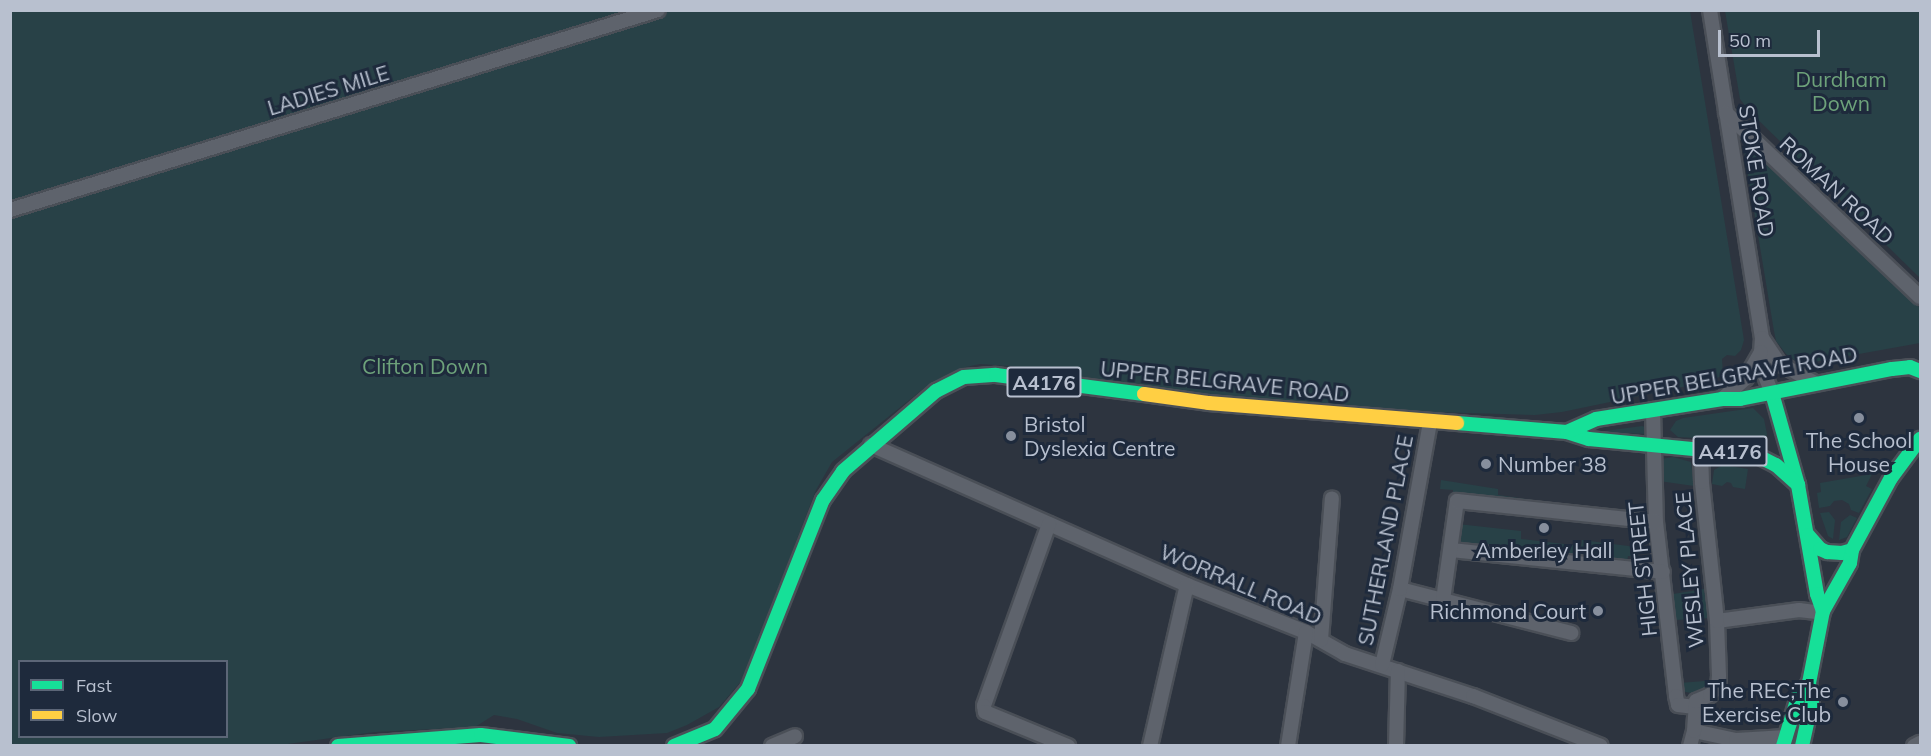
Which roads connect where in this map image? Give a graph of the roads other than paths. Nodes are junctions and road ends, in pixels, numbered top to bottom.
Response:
1 (658, 10) edge
2 (1710, 10) edge
3 (1726, 113) junction
4 (10, 210) edge
5 (1920, 297) edge
6 (1761, 345) junction
7 (1917, 366) edge
8 (1815, 383) junction
9 (1772, 393) junction
10 (1722, 399) junction
11 (1653, 410) junction
12 (1430, 423) junction
13 (1567, 432) junction
14 (1920, 439) edge
15 (1653, 444) junction
16 (872, 445) junction
17 (1701, 450) junction
18 (1798, 485) junction
19 (1332, 498) dead end
20 (1656, 522) junction
21 (1049, 524) junction
22 (1808, 535) junction
23 (1451, 550) junction
24 (1852, 550) junction
25 (1663, 572) junction
26 (1187, 585) junction
27 (1400, 589) junction
28 (1443, 600) junction
29 (1823, 612) junction
30 (1717, 621) junction
31 (1306, 633) junction
32 (1571, 633) dead end
33 (1321, 640) junction
34 (1382, 665) junction
35 (1398, 672) junction
36 (1809, 683) junction
37 (1695, 707) junction
38 (1694, 731) junction
39 (795, 736) dead end
40 (479, 740) edge
41 (1785, 741) edge
42 (1804, 743) edge
43 (1920, 743) edge
44 (339, 746) edge
45 (569, 746) edge
46 (674, 746) edge
47 (772, 746) edge
48 (1068, 746) edge
49 (1150, 746) edge
50 (1288, 746) edge
51 (1396, 746) edge
52 (1601, 746) edge
53 (1690, 746) edge
54 (1914, 746) edge

1 - 4 street, LADIES MILE
2 - 3 street, STOKE ROAD
3 - 5 street, ROMAN ROAD
3 - 6 street, STOKE ROAD
6 - 8 street, STOKE ROAD
6 - 9 street, STOKE ROAD
6 - 10 street
7 - 8 main road, UPPER BELGRAVE ROAD
8 - 9 main road, UPPER BELGRAVE ROAD
9 - 10 main road, UPPER BELGRAVE ROAD / A4176
9 - 18 main road
10 - 11 main road, UPPER BELGRAVE ROAD / A4176
11 - 13 main road, UPPER BELGRAVE ROAD / A4176
11 - 15 street, HIGH STREET
12 - 13 main road, UPPER BELGRAVE ROAD / A4176
12 - 16 main road, UPPER BELGRAVE ROAD / A4176
12 - 27 street, SUTHERLAND PLACE
13 - 15 main road, UPPER BELGRAVE ROAD / A4176
14 - 24 main road
15 - 17 main road, UPPER BELGRAVE ROAD / A4176
15 - 20 street, HIGH STREET
16 - 21 street, WORRALL ROAD
16 - 46 main road, UPPER BELGRAVE ROAD / A4176
17 - 18 main road, UPPER BELGRAVE ROAD / A4176
17 - 30 street, WESLEY PLACE
18 - 22 main road
19 - 33 street
20 - 23 street
20 - 25 street, HIGH STREET
21 - 26 street, WORRALL ROAD
21 - 48 street
22 - 24 main road
22 - 29 main road
23 - 25 street
23 - 28 street
24 - 29 main road
25 - 37 street, HIGH STREET
26 - 31 street, WORRALL ROAD
26 - 49 street
27 - 28 street
27 - 34 street, SUTHERLAND PLACE
28 - 32 street
29 - 30 street
29 - 36 main road
30 - 37 street, WESLEY PLACE
31 - 33 street, WORRALL ROAD
31 - 50 street
33 - 34 street, WORRALL ROAD
34 - 35 street, WORRALL ROAD
35 - 51 street
35 - 52 street, WORRALL ROAD
36 - 41 main road
36 - 42 main road
37 - 38 street
38 - 41 street
38 - 53 street
39 - 47 street
40 - 44 main road
40 - 45 main road
43 - 54 street

